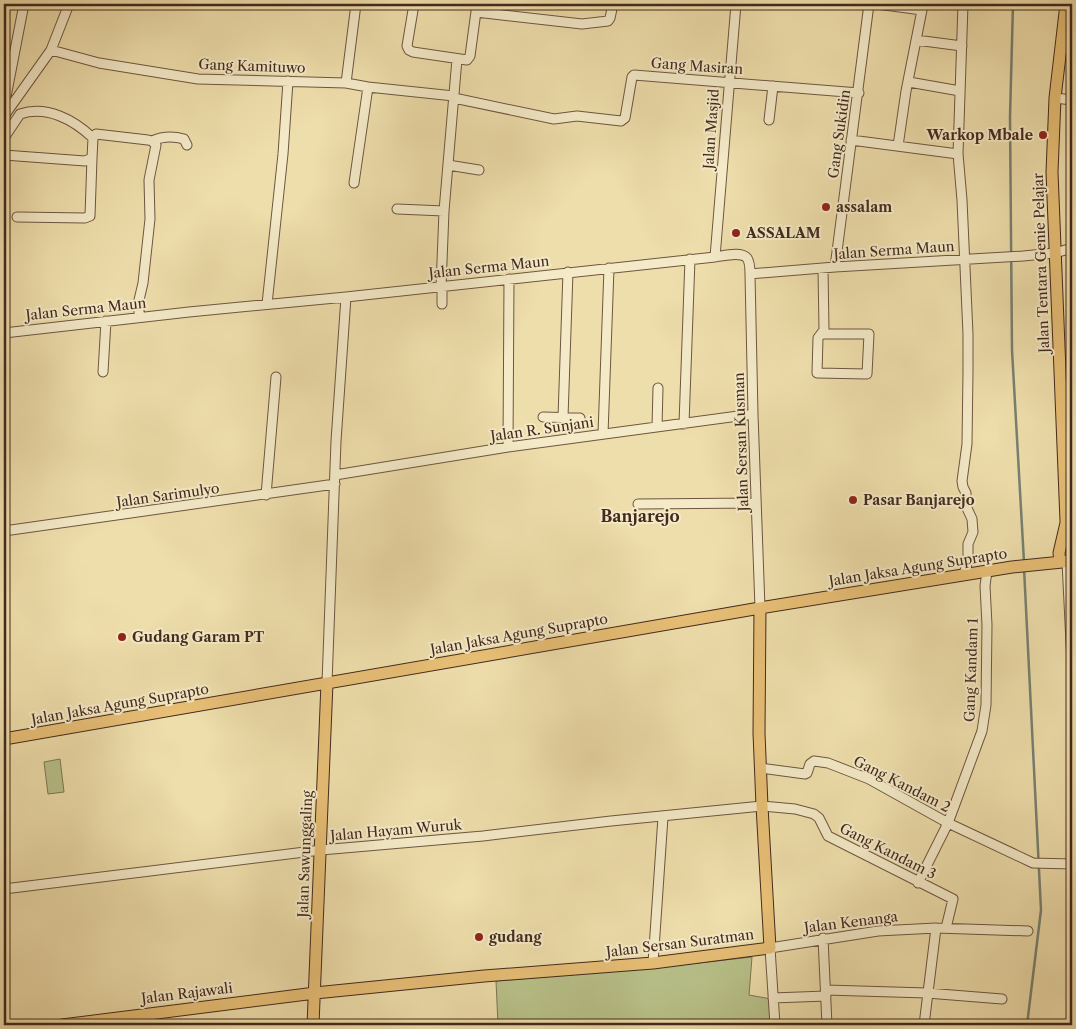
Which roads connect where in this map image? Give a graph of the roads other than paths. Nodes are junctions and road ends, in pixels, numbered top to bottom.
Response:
1 (24, 4) edge
2 (69, 4) edge
3 (352, 4) edge
4 (356, 4) edge
5 (414, 4) edge
6 (613, 4) edge
7 (736, 4) edge
8 (869, 4) edge
9 (877, 4) edge
10 (963, 4) edge
11 (1066, 4) edge
12 (476, 8) edge
13 (916, 40) junction
14 (962, 46) junction
15 (51, 50) junction
16 (4, 54) edge
17 (14, 57) junction
18 (457, 59) junction
19 (288, 81) junction
20 (729, 82) junction
21 (908, 82) junction
22 (346, 83) junction
23 (772, 86) junction
24 (368, 87) junction
25 (960, 91) junction
26 (858, 93) junction
27 (454, 97) junction
28 (1056, 98) junction
29 (1072, 100) edge
30 (4, 107) edge
31 (4, 116) edge
32 (769, 120) dead end
33 (4, 138) edge
34 (93, 138) junction
35 (851, 140) junction
36 (152, 141) junction
37 (187, 145) dead end
38 (898, 146) junction
39 (958, 154) junction
40 (4, 155) edge
41 (92, 158) junction
42 (448, 164) junction
43 (479, 170) dead end
44 (354, 183) dead end
45 (397, 209) dead end
46 (444, 211) junction
47 (17, 217) dead end
48 (1072, 248) edge
49 (1055, 253) junction
50 (715, 256) junction
51 (964, 259) junction
52 (690, 260) junction
53 (835, 267) junction
54 (609, 268) junction
55 (823, 268) junction
56 (568, 272) junction
57 (750, 274) junction
58 (509, 279) junction
59 (442, 287) junction
60 (346, 297) junction
61 (267, 304) junction
62 (442, 304) dead end
63 (139, 317) junction
64 (106, 321) junction
65 (4, 333) edge
66 (821, 334) junction
67 (103, 372) dead end
68 (276, 378) dead end
69 (1067, 387) edge
70 (658, 388) dead end
71 (753, 414) junction
72 (543, 417) dead end
73 (563, 418) junction
74 (580, 418) dead end
75 (684, 424) junction
76 (657, 427) junction
77 (603, 434) junction
78 (508, 447) junction
79 (1068, 459) edge
80 (335, 480) junction
81 (266, 495) junction
82 (756, 503) junction
83 (638, 504) dead end
84 (1066, 521) junction
85 (4, 531) edge
86 (1072, 545) edge
87 (1066, 558) edge
88 (986, 571) junction
89 (964, 575) junction
90 (760, 608) junction
91 (1072, 652) edge
92 (1072, 663) edge
93 (327, 683) junction
94 (4, 739) edge
95 (760, 768) junction
96 (762, 806) junction
97 (663, 817) junction
98 (948, 823) junction
99 (321, 850) junction
100 (1072, 864) edge
101 (918, 883) junction
102 (4, 889) edge
103 (936, 928) junction
104 (946, 928) junction
105 (1028, 931) dead end
106 (823, 938) junction
107 (770, 948) junction
108 (652, 963) junction
109 (315, 993) junction
110 (826, 993) junction
111 (927, 993) junction
112 (773, 998) junction
113 (1002, 999) dead end
114 (62, 1025) edge
115 (313, 1025) edge
116 (775, 1025) edge
117 (828, 1025) edge
118 (924, 1025) edge

1 - 17 street
2 - 15 street
3 - 4 street
4 - 22 street
5 - 18 street
6 - 12 street
7 - 20 street, Jalan Masjid
8 - 26 street, Gang Sukidin
9 - 13 street
10 - 14 street
11 - 28 main road, Jalan Tentara Genie Pelajar
12 - 18 street
13 - 14 street
13 - 21 street
14 - 25 street
15 - 19 street, Gang Kamituwo
15 - 31 street
16 - 17 street
17 - 30 street
18 - 27 street
19 - 22 street, Gang Kamituwo
19 - 61 street
20 - 23 street, Gang Masiran
20 - 27 street, Gang Masiran
20 - 50 street, Jalan Masjid
21 - 25 street
21 - 38 street
22 - 24 street, Gang Kamituwo
23 - 26 street, Gang Masiran
23 - 32 street
24 - 27 street, Gang Kamituwo
24 - 44 street
25 - 39 street
26 - 35 street, Gang Sukidin
27 - 42 street
28 - 29 street
28 - 49 main road, Jalan Tentara Genie Pelajar
33 - 34 street
34 - 36 street
34 - 41 street
35 - 38 street
35 - 53 street, Gang Sukidin
36 - 37 street
36 - 63 street
38 - 39 street
39 - 51 street
40 - 41 street
41 - 47 street
42 - 43 street
42 - 46 street
45 - 46 street
46 - 59 street
48 - 49 street, Jalan Serma Maun
49 - 51 street, Jalan Serma Maun
49 - 69 main road, Jalan Tentara Genie Pelajar
50 - 52 street, Jalan Serma Maun
50 - 57 street, Jalan Serma Maun
51 - 53 street, Jalan Serma Maun
51 - 89 street
52 - 54 street, Jalan Serma Maun
52 - 75 street
53 - 55 street, Jalan Serma Maun
54 - 56 street, Jalan Serma Maun
54 - 77 street
55 - 57 street, Jalan Serma Maun
55 - 66 street
56 - 58 street, Jalan Serma Maun
56 - 73 street
57 - 71 street, Jalan Sersan Kusman
58 - 59 street, Jalan Serma Maun
58 - 78 street
59 - 60 street, Jalan Serma Maun
59 - 62 street
60 - 61 street, Jalan Serma Maun
60 - 80 street
61 - 63 street, Jalan Serma Maun
63 - 64 street, Jalan Serma Maun
64 - 65 street, Jalan Serma Maun
64 - 67 street
66 - 66 street
68 - 81 street
69 - 79 main road, Jalan Tentara Genie Pelajar
70 - 76 street
71 - 75 street, Jalan R. Sunjani
71 - 82 street, Jalan Sersan Kusman
72 - 73 street
73 - 74 street
75 - 76 street, Jalan R. Sunjani
76 - 77 street, Jalan R. Sunjani
77 - 78 street, Jalan R. Sunjani
78 - 80 street, Jalan R. Sunjani
79 - 84 main road, Jalan Tentara Genie Pelajar
80 - 81 street, Jalan Sarimulyo
80 - 93 street
81 - 85 street, Jalan Sarimulyo
82 - 83 street
82 - 90 street, Jalan Sersan Kusman
84 - 86 main road, Jalan Tentara Genie Pelajar
84 - 87 main road, Jalan Tentara Genie Pelajar
87 - 88 main road, Jalan Jaksa Agung Suprapto
87 - 91 street
88 - 89 main road, Jalan Jaksa Agung Suprapto
88 - 98 street, Gang Kandam 1
89 - 90 main road, Jalan Jaksa Agung Suprapto
90 - 93 main road, Jalan Jaksa Agung Suprapto
90 - 95 main road, Jalan Sersan Suratman
91 - 92 street
93 - 94 main road, Jalan Jaksa Agung Suprapto
93 - 99 main road, Jalan Sawunggaling
95 - 96 main road, Jalan Sersan Suratman
95 - 98 street, Gang Kandam 2
96 - 97 street, Jalan Hayam Wuruk
96 - 101 street, Gang Kandam 3
96 - 107 main road, Jalan Sersan Suratman
97 - 99 street, Jalan Hayam Wuruk
97 - 108 street
98 - 100 street, Gang Kandam 2
98 - 101 street, Gang Kandam 1
99 - 102 street, Jalan Hayam Wuruk
99 - 109 main road, Jalan Sawunggaling
101 - 104 street, Gang Kandam 3
103 - 104 street, Jalan Kenanga
103 - 106 street, Jalan Kenanga
103 - 111 street
104 - 105 street, Jalan Kenanga
106 - 107 street, Jalan Kenanga
106 - 110 street
107 - 108 main road, Jalan Sersan Suratman
107 - 112 street
108 - 109 main road, Jalan Sersan Suratman
109 - 114 main road, Jalan Rajawali
109 - 115 main road, Jalan Sawunggaling
110 - 111 street
110 - 112 street
110 - 117 street
111 - 113 street
111 - 118 street
112 - 116 street

